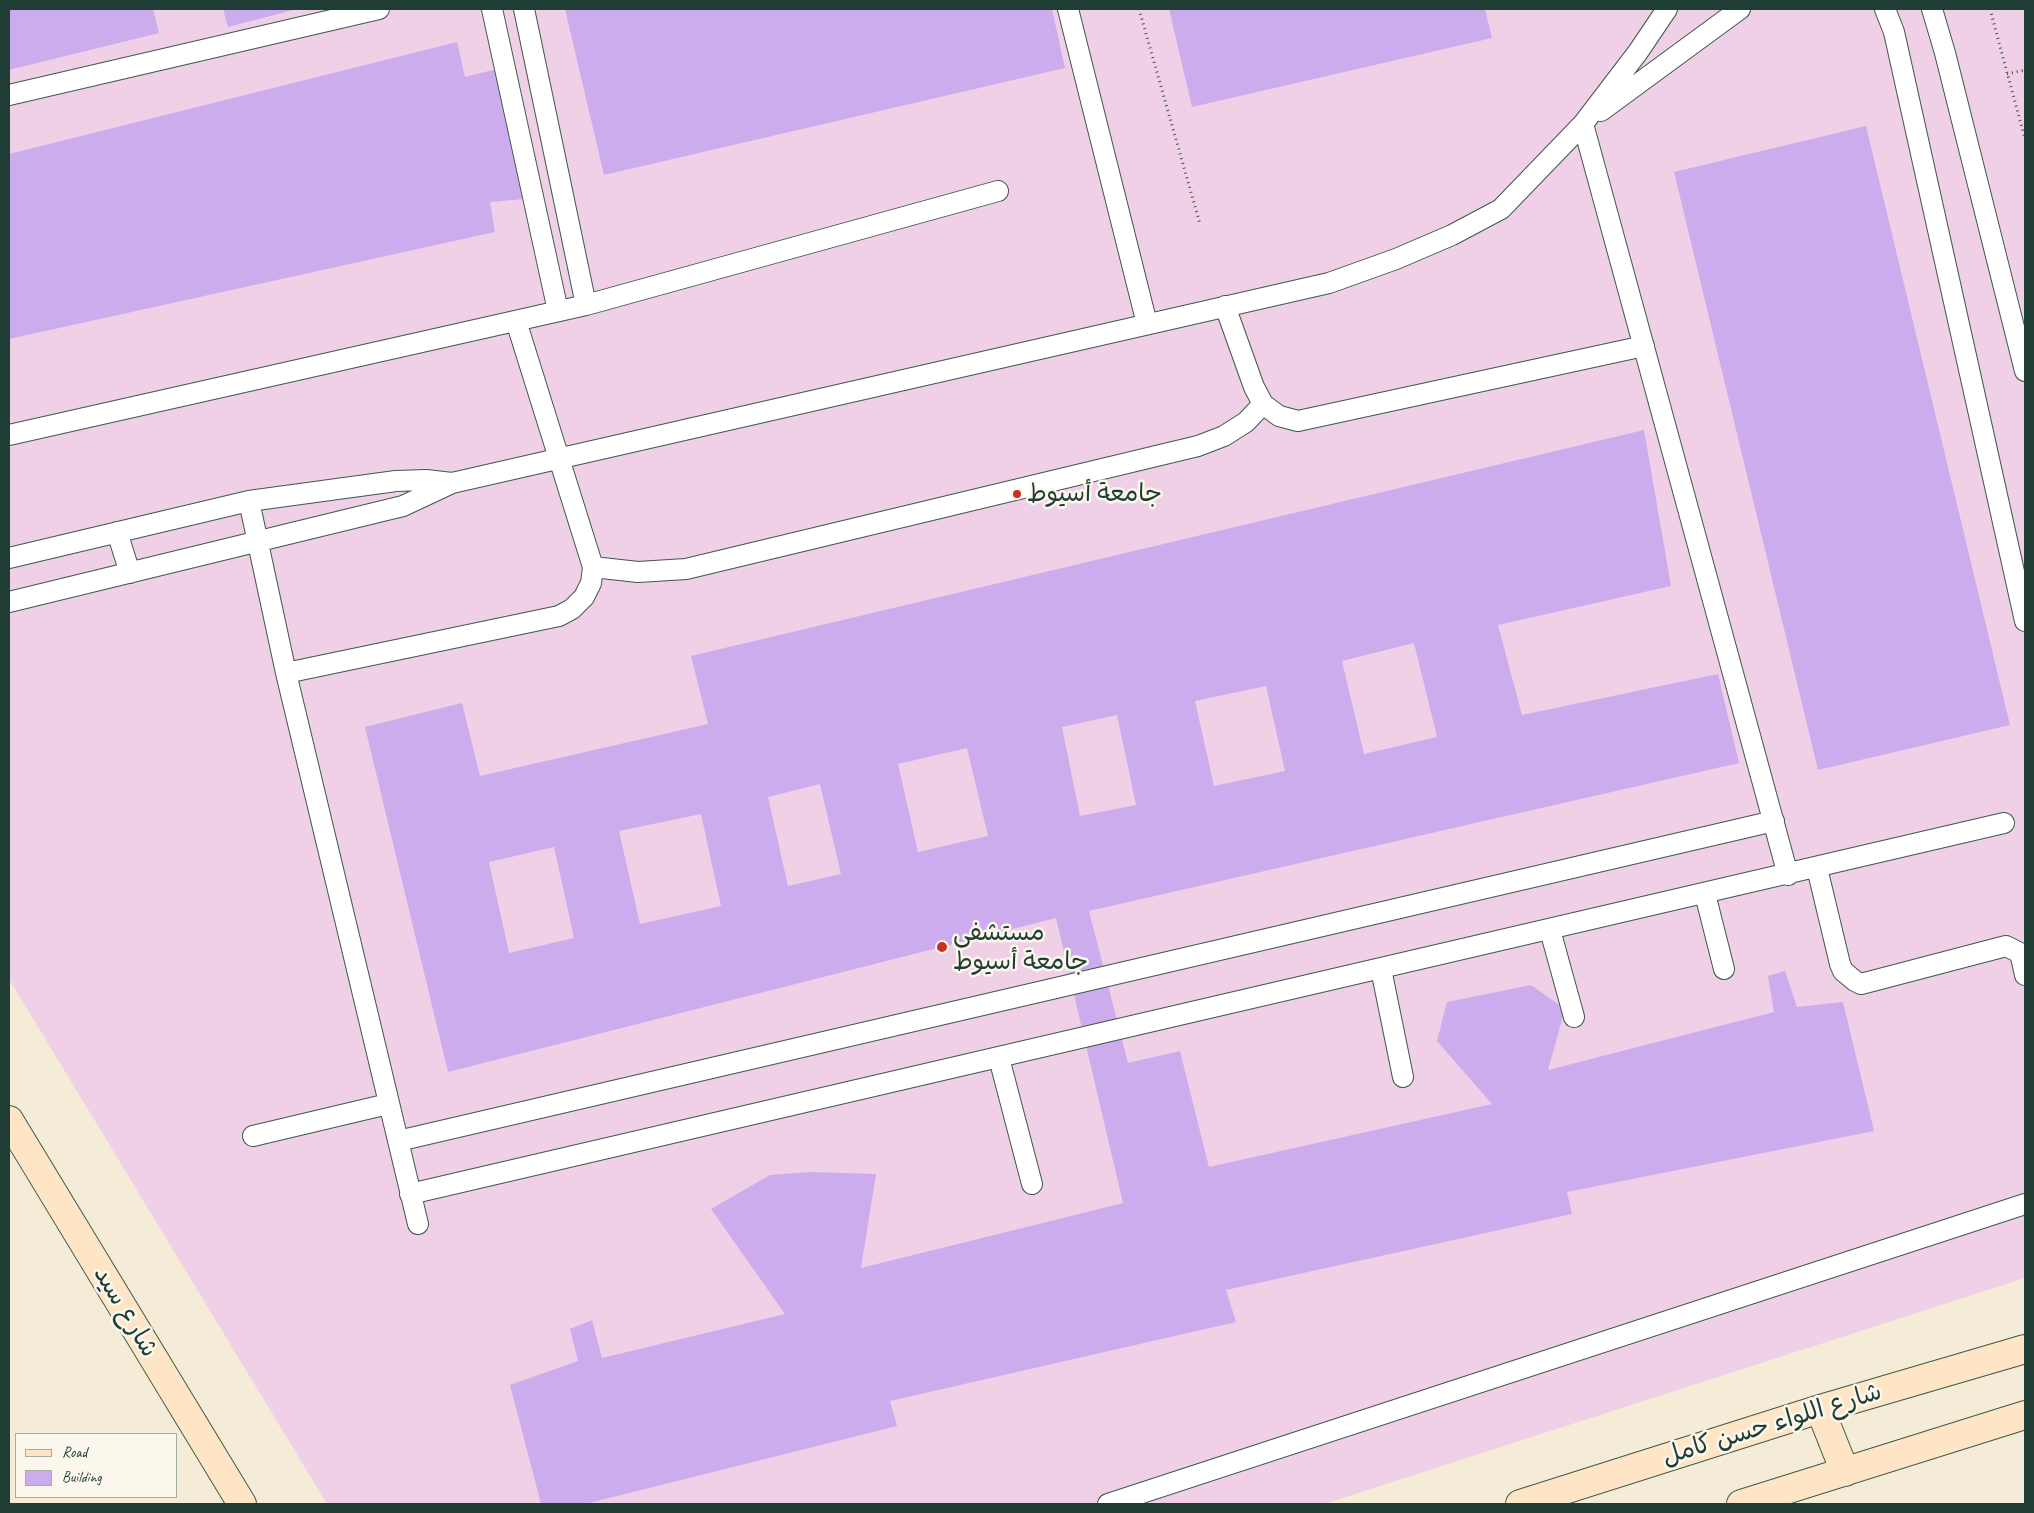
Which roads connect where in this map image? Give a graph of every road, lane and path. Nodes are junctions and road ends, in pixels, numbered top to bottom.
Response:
1 (379, 9) edge
2 (492, 9) edge
3 (524, 9) edge
4 (1068, 9) edge
5 (1139, 9) edge
6 (1667, 9) edge
7 (1740, 9) edge
8 (1885, 9) edge
9 (1932, 9) edge
10 (1990, 9) edge
11 (2025, 70) edge
12 (2007, 74) junction
13 (9, 94) edge
14 (1583, 124) junction
15 (2025, 139) edge
16 (998, 191) dead end
17 (1200, 224) dead end
18 (586, 305) junction
19 (1225, 306) junction
20 (558, 311) junction
21 (516, 321) junction
22 (1147, 324) junction
23 (1644, 346) junction
24 (2025, 372) edge
25 (1263, 404) junction
26 (9, 435) edge
27 (559, 458) junction
28 (452, 483) junction
29 (248, 501) junction
30 (117, 532) junction
31 (257, 542) junction
32 (9, 558) edge
33 (593, 567) junction
34 (130, 573) junction
35 (9, 602) edge
36 (2025, 621) edge
37 (286, 673) junction
38 (1774, 821) junction
39 (2004, 824) dead end
40 (1817, 868) junction
41 (1788, 875) junction
42 (1705, 894) junction
43 (1550, 930) junction
44 (1381, 969) junction
45 (1724, 969) dead end
46 (2025, 975) edge
47 (1574, 1017) dead end
48 (998, 1058) junction
49 (1403, 1076) dead end
50 (388, 1104) junction
51 (9, 1120) edge
52 (253, 1136) dead end
53 (398, 1142) junction
54 (1032, 1184) dead end
55 (410, 1194) junction
56 (2025, 1204) edge
57 (418, 1224) dead end
58 (2025, 1348) edge
59 (1820, 1409) junction
60 (2025, 1415) edge
61 (1845, 1472) junction
62 (242, 1504) edge
63 (1108, 1504) edge
64 (1520, 1504) edge
65 (1741, 1504) edge

1 - 13 lane
2 - 20 lane
3 - 18 lane
4 - 22 lane
5 - 17 path
6 - 14 lane
7 - 14 lane
8 - 36 lane
9 - 24 lane
10 - 12 path
11 - 12 path
12 - 15 path
14 - 19 lane
14 - 23 lane
16 - 18 lane
18 - 20 lane
19 - 22 lane
19 - 25 lane
20 - 21 lane
21 - 26 lane
21 - 27 lane
22 - 27 lane
23 - 25 lane
23 - 38 lane
25 - 33 lane
27 - 28 lane
27 - 33 lane
28 - 29 lane
28 - 31 lane
29 - 30 lane
29 - 31 lane
30 - 32 lane
30 - 34 lane
31 - 34 lane
31 - 37 lane
33 - 37 lane
34 - 35 lane
37 - 50 lane
38 - 41 lane
38 - 53 lane
39 - 40 lane
40 - 41 lane
40 - 46 lane
41 - 42 lane
42 - 43 lane
42 - 45 lane
43 - 44 lane
43 - 47 lane
44 - 48 lane
44 - 49 lane
48 - 54 lane
48 - 55 lane
50 - 52 lane
50 - 53 lane
51 - 62 main road, شارع سيد
53 - 55 lane
55 - 57 lane
56 - 63 lane
58 - 59 main road, شارع اللواء حسن كامل
59 - 61 main road
59 - 64 main road, شارع اللواء حسن كامل
60 - 61 main road
61 - 65 main road

